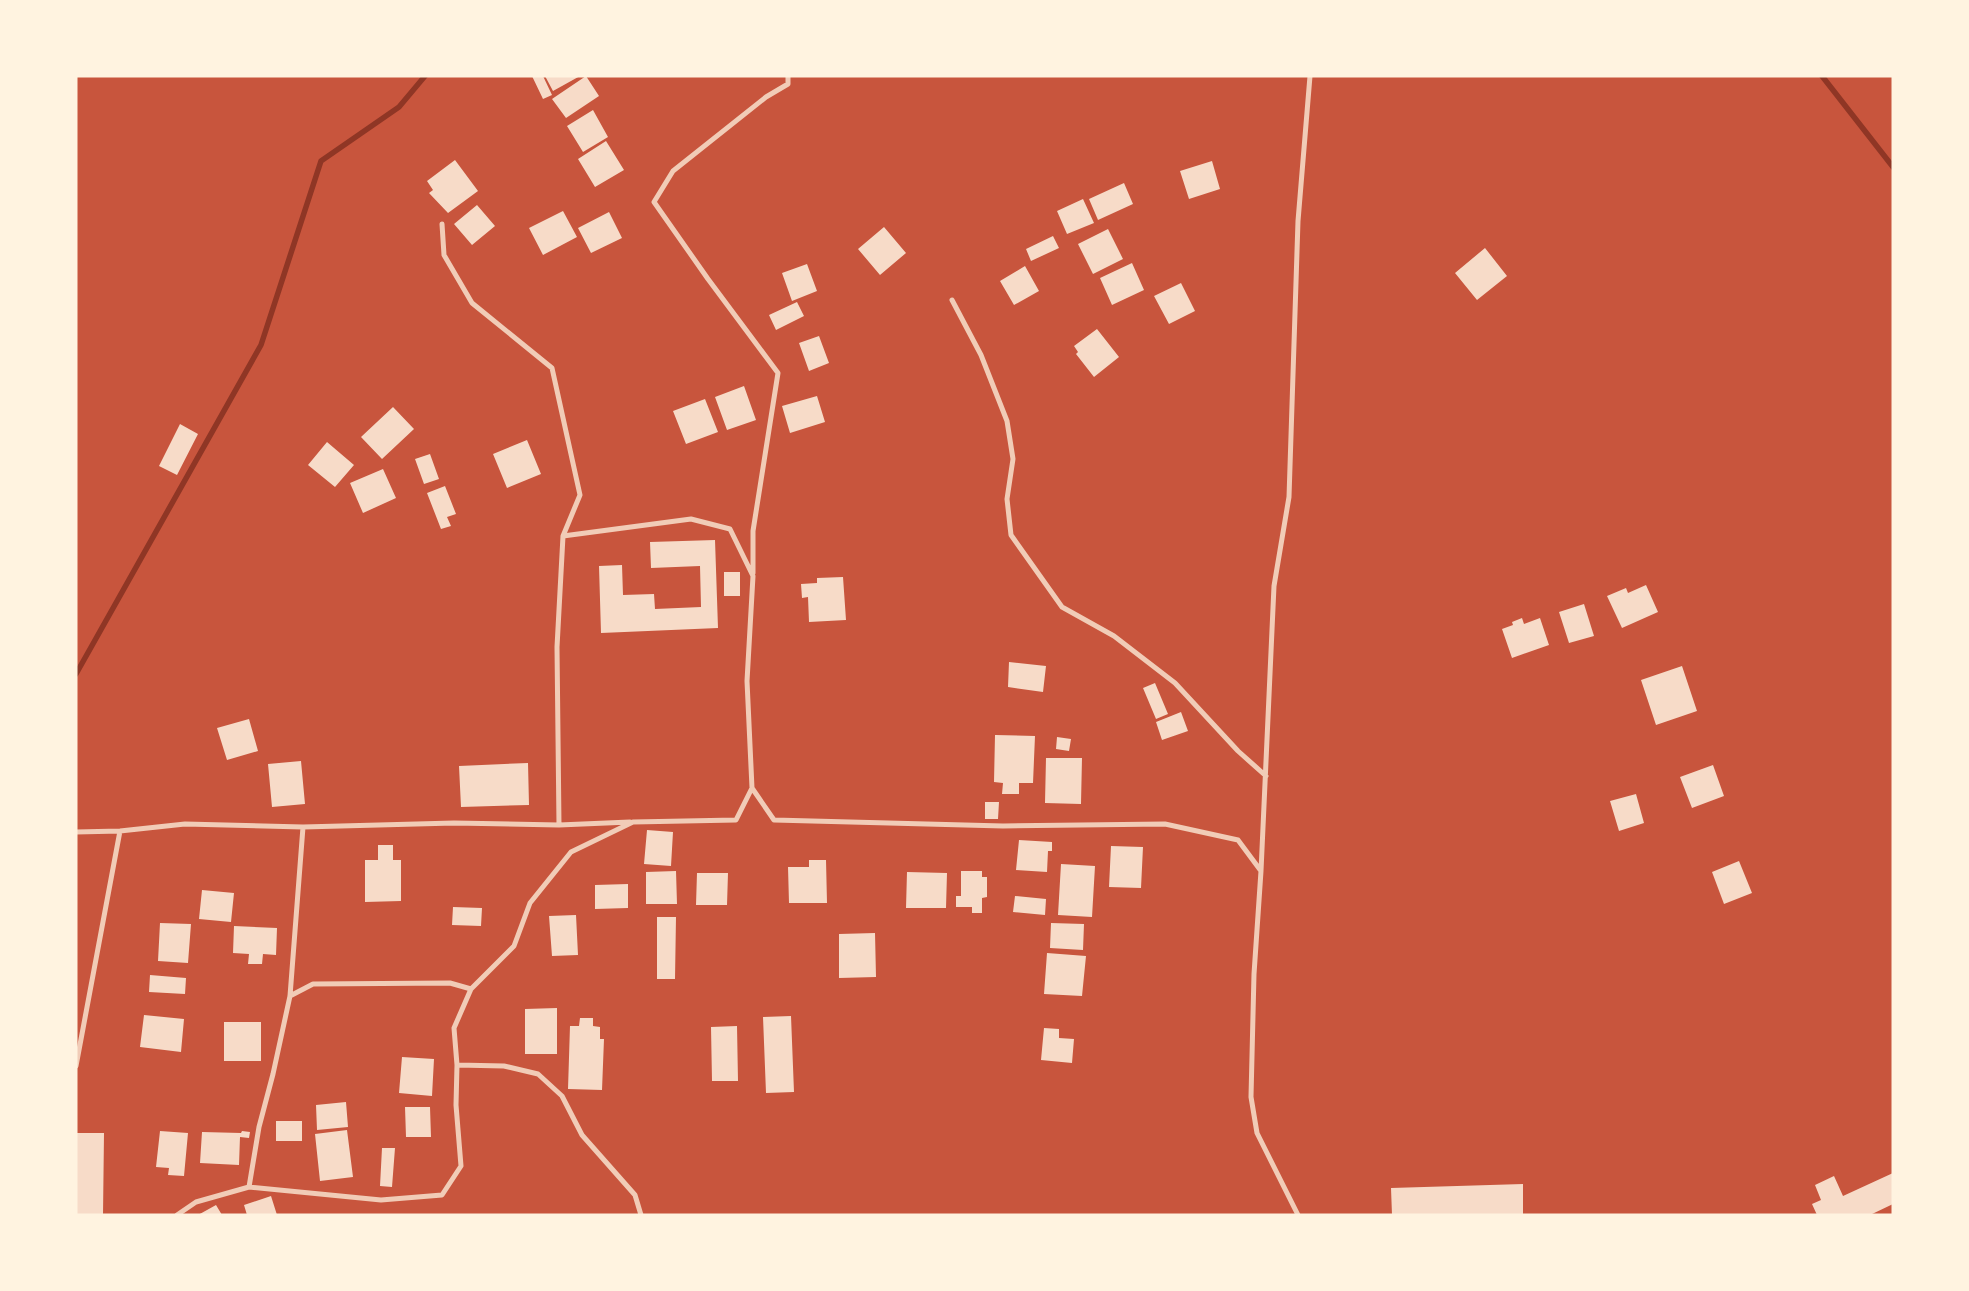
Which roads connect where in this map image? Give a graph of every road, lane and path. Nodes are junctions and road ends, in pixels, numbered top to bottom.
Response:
1 (788, 76) edge
2 (1310, 76) edge
3 (442, 224) dead end
4 (952, 300) dead end
5 (563, 536) junction
6 (753, 576) junction
7 (1266, 776) junction
8 (752, 788) junction
9 (634, 822) junction
10 (559, 825) junction
11 (303, 827) junction
12 (120, 831) junction
13 (76, 832) edge
14 (1261, 871) junction
15 (471, 989) junction
16 (290, 996) junction
17 (457, 1065) junction
18 (76, 1066) edge
19 (249, 1187) junction
20 (177, 1215) edge
21 (640, 1215) edge
22 (1298, 1215) edge

1 - 6 street
2 - 7 street
3 - 5 street
4 - 7 street
5 - 6 street
5 - 10 street
6 - 8 street
7 - 14 street
8 - 9 street
8 - 14 street
9 - 10 street
9 - 15 street
10 - 11 street
11 - 12 street
11 - 16 street
12 - 13 street
12 - 18 street
14 - 22 street
15 - 16 street
15 - 17 street
16 - 19 street
17 - 19 street
17 - 21 street
19 - 20 street

